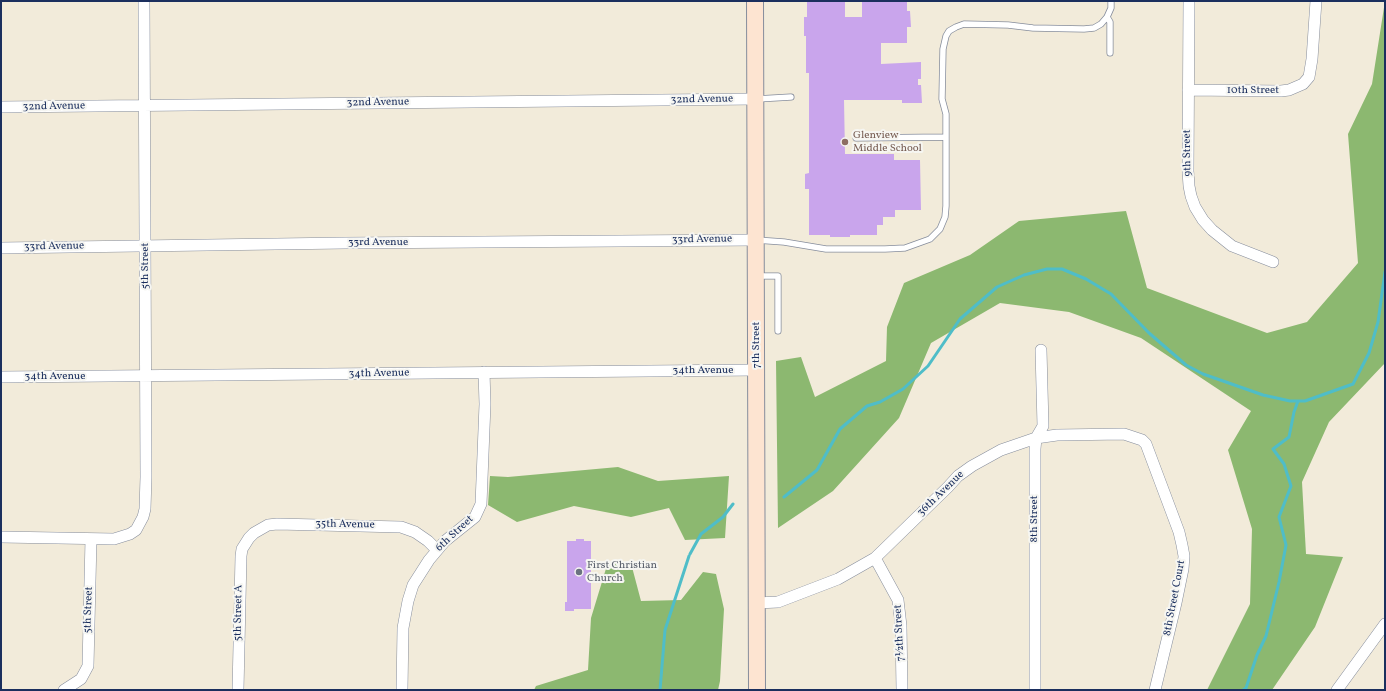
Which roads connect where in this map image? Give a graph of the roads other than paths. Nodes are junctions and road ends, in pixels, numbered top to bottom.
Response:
1 (144, 1) edge
2 (755, 1) edge
3 (1111, 1) edge
4 (1189, 1) edge
5 (1316, 1) edge
6 (1107, 17) junction
7 (1110, 53) dead end
8 (1188, 90) junction
9 (791, 97) dead end
10 (755, 99) junction
11 (146, 106) junction
12 (1, 107) edge
13 (856, 138) dead end
14 (946, 138) junction
15 (756, 240) junction
16 (146, 246) junction
17 (1, 248) edge
18 (1273, 262) dead end
19 (756, 276) junction
20 (778, 330) dead end
21 (1041, 350) dead end
22 (757, 370) junction
23 (484, 372) junction
24 (145, 376) junction
25 (1, 377) edge
26 (1036, 438) junction
27 (1142, 440) joint
28 (1, 537) edge
29 (249, 538) joint
30 (91, 539) junction
31 (437, 550) junction
32 (875, 558) junction
33 (757, 603) junction
34 (1385, 624) edge
35 (64, 690) edge
36 (238, 690) edge
37 (402, 690) edge
38 (757, 690) edge
39 (902, 690) edge
40 (1035, 690) edge
41 (1154, 690) edge
42 (1337, 690) edge

1 - 11 street, 5th Street
2 - 10 main road, 7th Street
3 - 6 lane
4 - 8 street, 9th Street
5 - 8 street, 10th Street
6 - 7 lane
6 - 14 lane
8 - 18 street, 9th Street
9 - 10 lane
10 - 11 street, 32nd Avenue
10 - 15 main road, 7th Street
11 - 12 street, 32nd Avenue
11 - 16 street, 5th Street
13 - 14 lane
14 - 15 lane
15 - 16 street, 33rd Avenue
15 - 19 main road, 7th Street
16 - 17 street, 33rd Avenue
16 - 24 street, 5th Street
19 - 20 lane
19 - 22 main road, 7th Street
21 - 26 street, 8th Street
22 - 23 street, 34th Avenue
22 - 33 main road, 7th Street
23 - 24 street, 34th Avenue
23 - 31 street, 6th Street
24 - 25 street, 34th Avenue
24 - 30 street, 5th Street
26 - 27 street, 36th Avenue
26 - 32 street, 36th Avenue
26 - 40 street, 8th Street
27 - 41 street, 8th Street Court
28 - 30 street
29 - 31 street, 35th Avenue
29 - 36 street, 5th Street A
30 - 35 street, 5th Street
31 - 37 street, 6th Street
32 - 33 street, 36th Avenue
32 - 39 street, 7½th Street
33 - 38 main road, 7th Street
34 - 42 street

